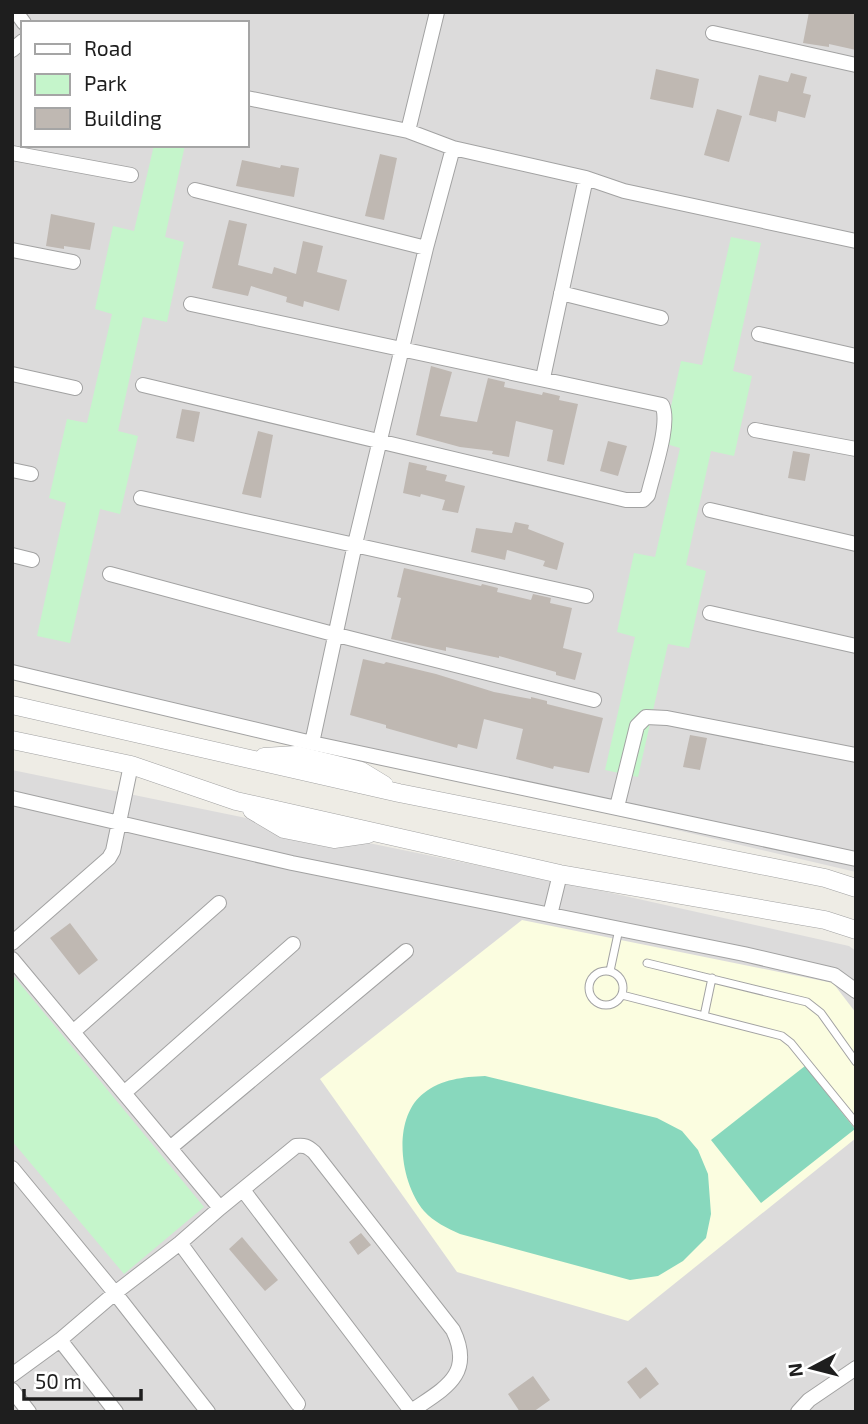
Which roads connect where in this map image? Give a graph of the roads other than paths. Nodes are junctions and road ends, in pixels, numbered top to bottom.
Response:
1 (437, 12) edge
2 (713, 33) dead end
3 (856, 65) edge
4 (248, 98) edge
5 (408, 131) junction
6 (453, 148) junction
7 (12, 153) edge
8 (131, 175) dead end
9 (586, 178) junction
10 (195, 190) dead end
11 (856, 241) edge
12 (426, 248) junction
13 (12, 250) edge
14 (73, 262) dead end
15 (561, 293) junction
16 (191, 304) dead end
17 (661, 318) dead end
18 (759, 334) dead end
19 (403, 348) junction
20 (856, 356) edge
21 (12, 374) edge
22 (542, 378) junction
23 (143, 385) dead end
24 (75, 388) dead end
25 (755, 430) dead end
26 (381, 443) junction
27 (856, 449) edge
28 (12, 470) edge
29 (31, 474) dead end
30 (141, 498) dead end
31 (710, 510) dead end
32 (355, 544) junction
33 (856, 544) edge
34 (12, 555) edge
35 (32, 560) dead end
36 (110, 574) dead end
37 (586, 596) dead end
38 (710, 613) dead end
39 (337, 635) junction
40 (856, 646) edge
41 (12, 672) edge
42 (594, 700) dead end
43 (12, 705) edge
44 (12, 740) edge
45 (312, 743) junction
46 (856, 755) edge
47 (131, 765) junction
48 (12, 798) edge
49 (617, 807) junction
50 (119, 823) junction
51 (856, 859) edge
52 (560, 874) junction
53 (856, 888) edge
54 (219, 903) dead end
55 (551, 915) junction
56 (619, 929) junction
57 (856, 930) edge
58 (12, 943) edge
59 (293, 944) dead end
60 (406, 951) dead end
61 (12, 959) edge
62 (647, 963) dead end
63 (610, 971) junction
64 (712, 978) junction
65 (856, 992) edge
66 (622, 995) junction
67 (704, 1016) junction
68 (73, 1032) junction
69 (856, 1062) edge
70 (124, 1093) junction
71 (856, 1123) edge
72 (170, 1148) junction
73 (12, 1168) edge
74 (243, 1190) junction
75 (220, 1208) junction
76 (180, 1243) junction
77 (115, 1293) junction
78 (61, 1340) junction
79 (856, 1368) edge
80 (12, 1375) edge
81 (12, 1391) edge
82 (298, 1404) dead end
83 (410, 1411) edge
84 (29, 1412) edge
85 (116, 1412) edge
86 (208, 1412) edge
87 (798, 1412) edge

1 - 5 street
2 - 3 street
4 - 5 street
5 - 6 street
6 - 9 street
6 - 12 street
7 - 8 street
9 - 11 street
9 - 15 street
10 - 12 street
12 - 19 street
13 - 14 street
15 - 17 street
15 - 22 street
16 - 19 street
18 - 20 street
19 - 22 street
19 - 26 street
21 - 24 street
22 - 26 street
23 - 26 street
25 - 27 street
26 - 32 street
28 - 29 street
30 - 32 street
31 - 33 street
32 - 37 street
32 - 39 street
34 - 35 street
36 - 39 street
38 - 40 street
39 - 42 street
39 - 45 street
41 - 45 street
43 - 53 street
44 - 47 street
45 - 49 street
46 - 49 street
47 - 50 street
47 - 52 street
48 - 50 street
49 - 51 street
50 - 55 street
50 - 58 street
52 - 55 street
52 - 57 street
54 - 68 street
55 - 56 street
56 - 63 lane
56 - 65 street
59 - 70 street
60 - 72 street
61 - 68 street
62 - 64 lane
63 - 66 lane
63 - 66 lane
64 - 67 lane
64 - 69 lane
66 - 67 lane
67 - 71 lane
68 - 70 street
70 - 72 street
72 - 75 street
73 - 77 street
74 - 75 street
74 - 83 street
74 - 83 street
75 - 76 street
76 - 77 street
76 - 82 street
77 - 78 street
77 - 86 street
78 - 80 street
78 - 85 street
79 - 87 street
81 - 84 street

